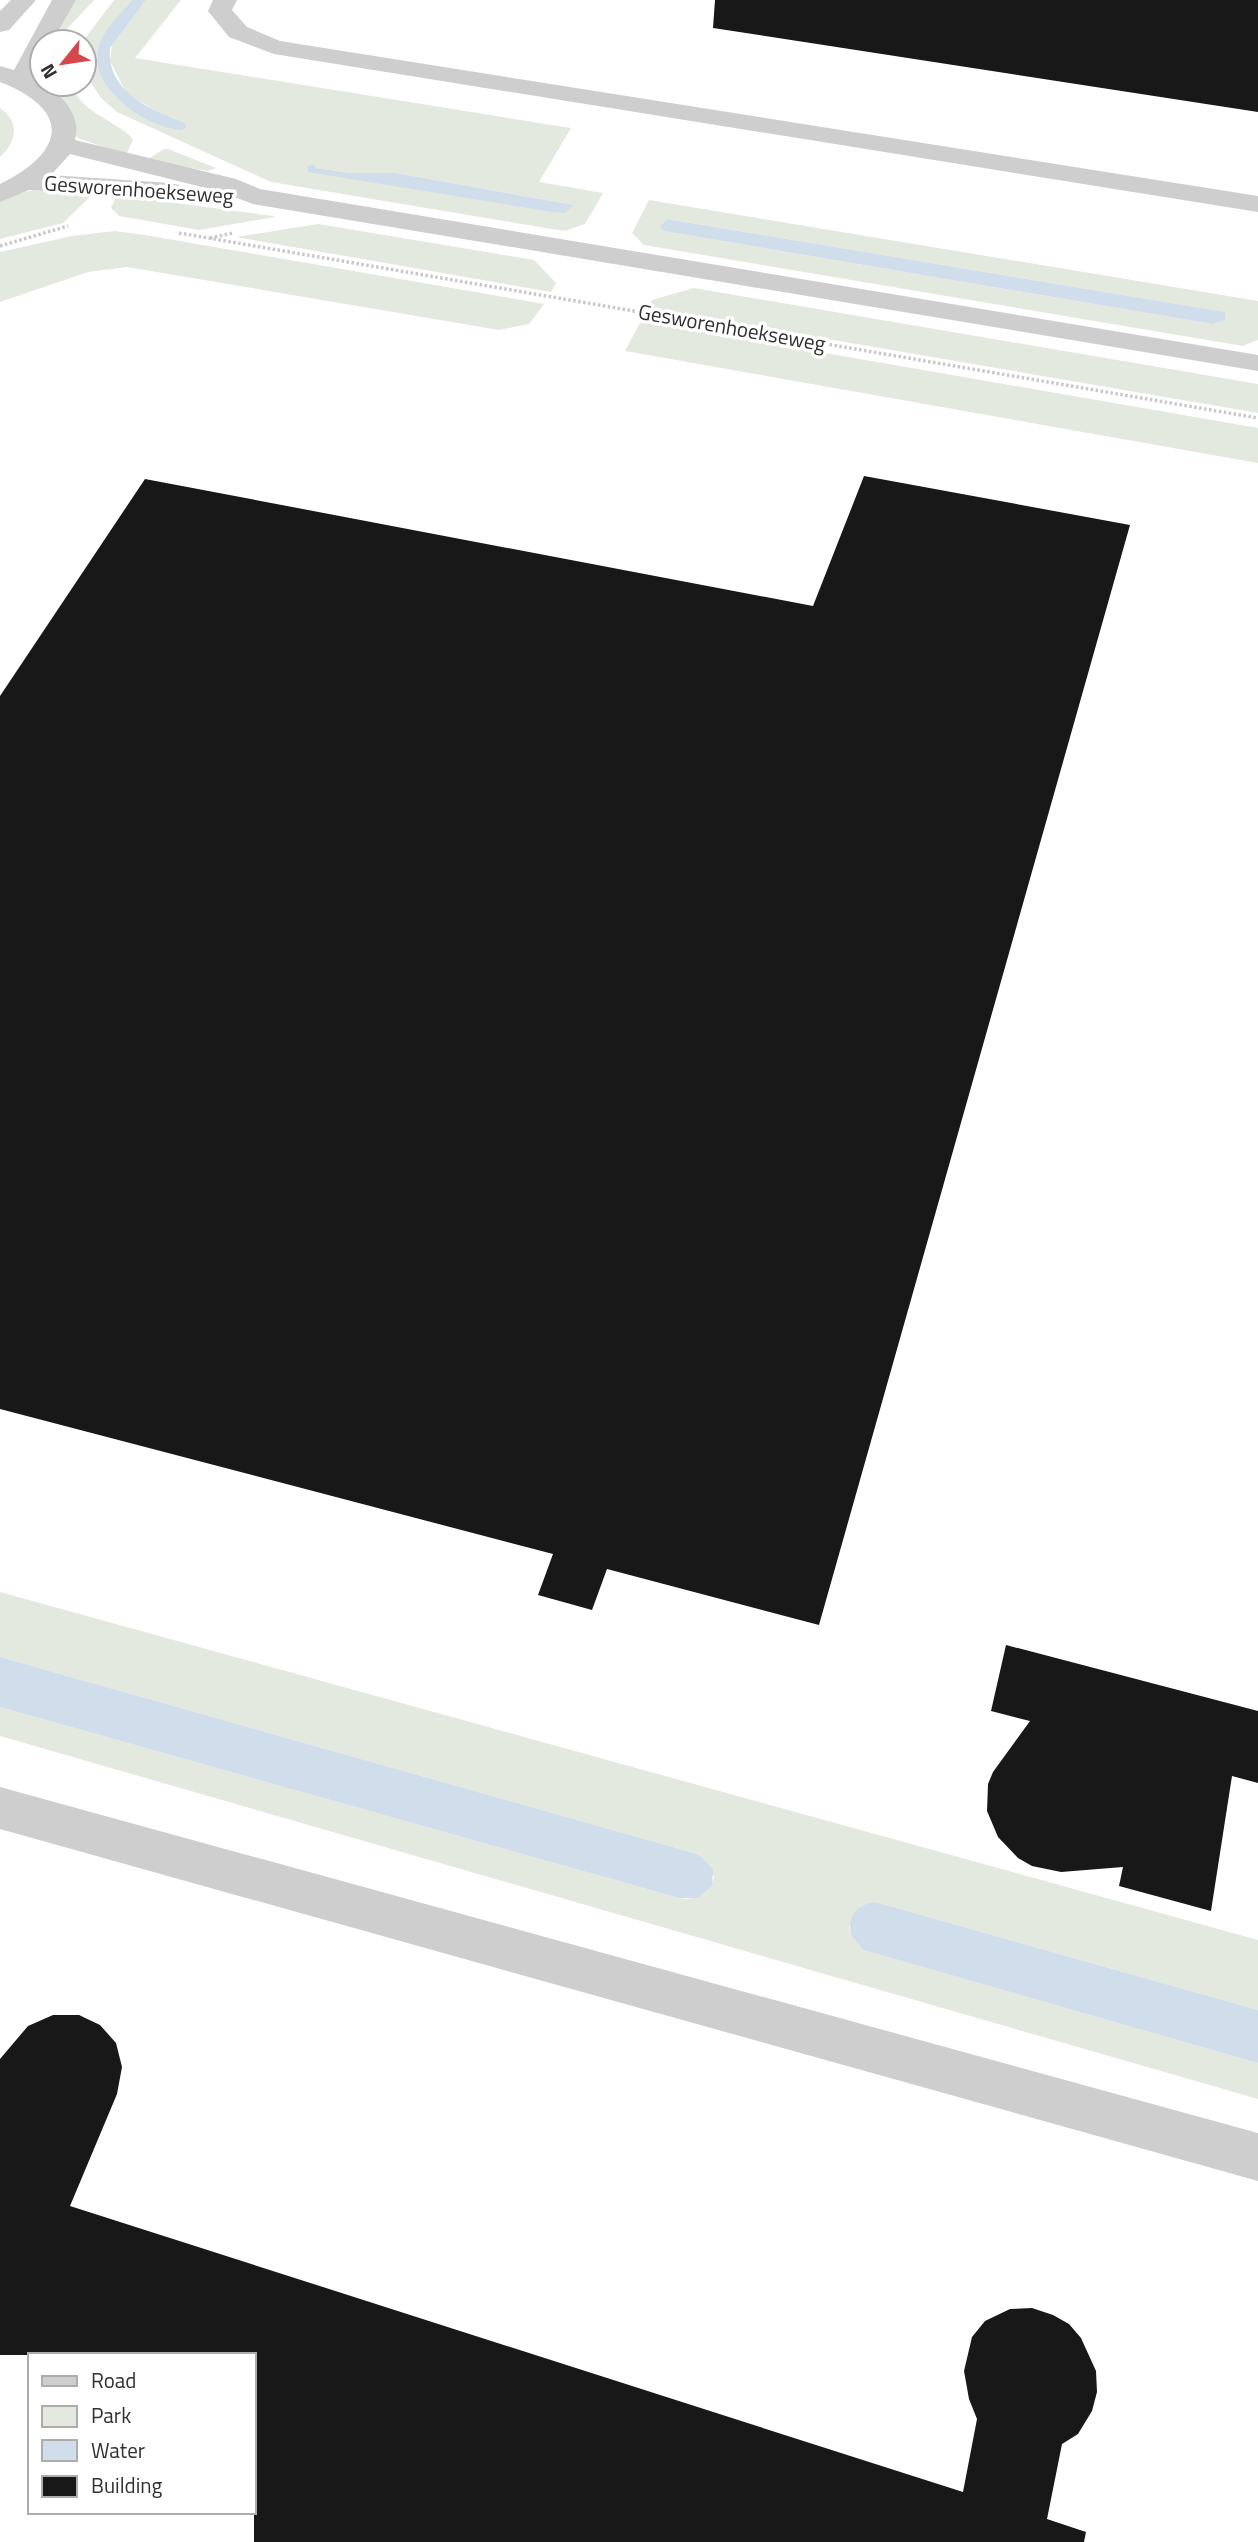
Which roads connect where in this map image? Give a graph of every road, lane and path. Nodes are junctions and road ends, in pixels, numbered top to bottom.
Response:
1 (24, 0) edge
2 (64, 0) edge
3 (225, 0) edge
4 (0, 25) edge
5 (11, 77) edge
6 (62, 144) junction
7 (26, 182) junction
8 (0, 194) edge
9 (253, 195) junction
10 (1258, 204) edge
11 (79, 221) dead end
12 (206, 238) dead end
13 (0, 246) edge
14 (1258, 363) edge
15 (1258, 418) edge
16 (0, 1808) edge
17 (1258, 2157) edge

1 - 4 street
2 - 5 street
3 - 10 street
5 - 6 street
6 - 7 street
6 - 9 street, Gesworenhoekseweg
7 - 8 street
7 - 9 street, Gesworenhoekseweg
9 - 14 street, Gesworenhoekseweg
11 - 13 path
12 - 15 path, Gesworenhoekseweg
16 - 17 street

